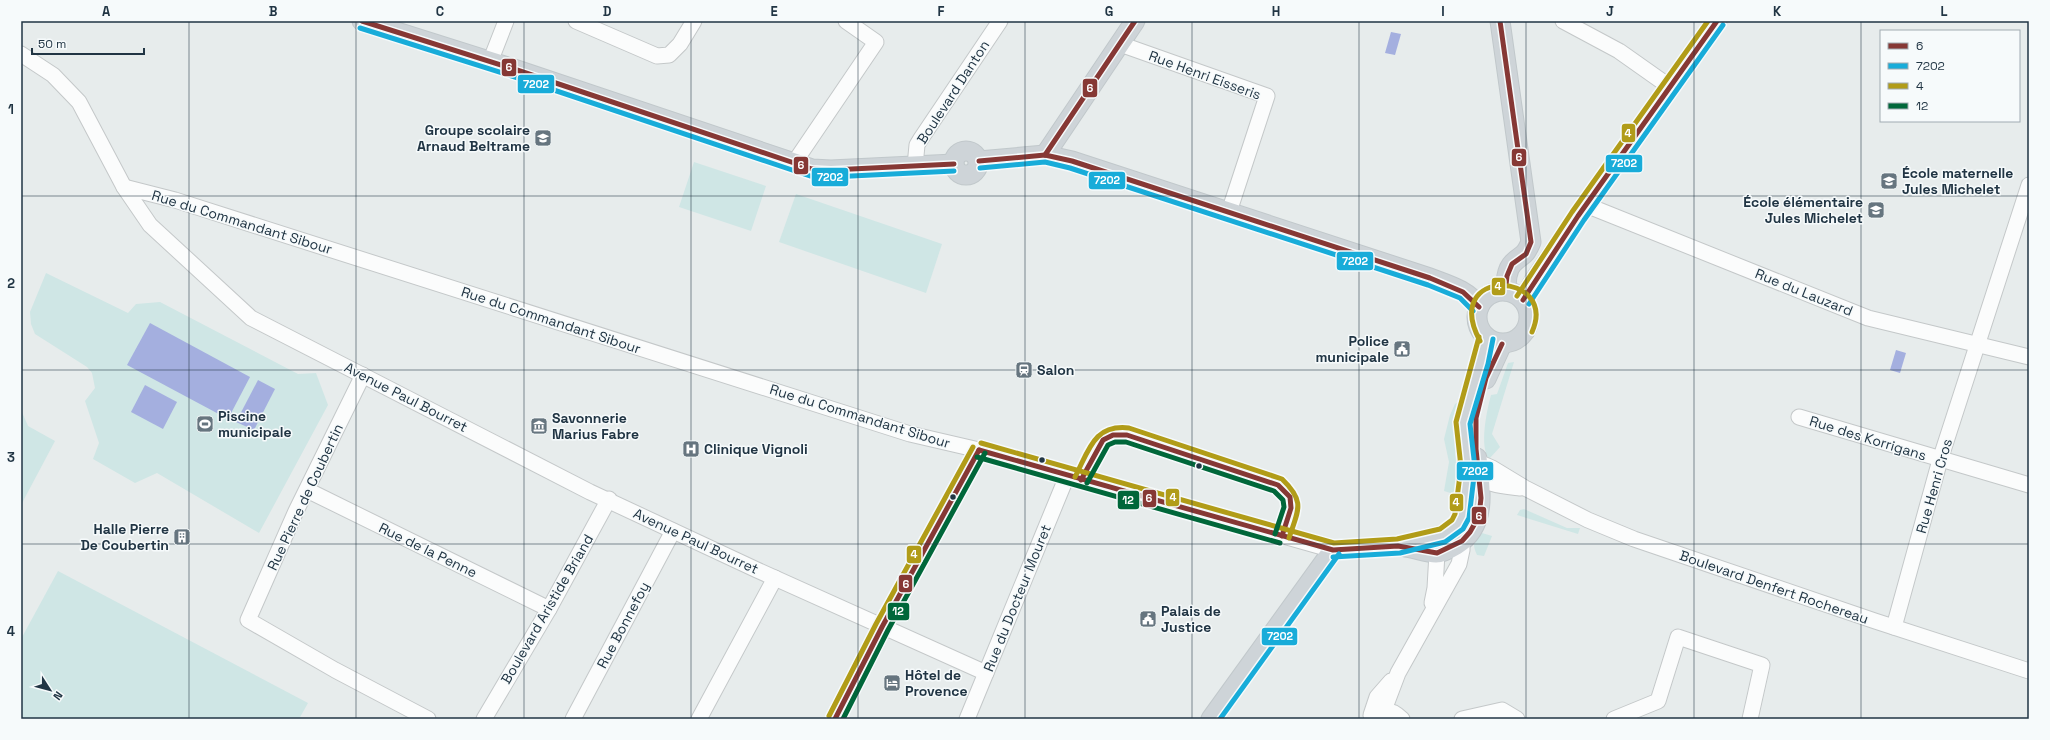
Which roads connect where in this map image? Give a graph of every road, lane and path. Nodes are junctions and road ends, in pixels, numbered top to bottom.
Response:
1 (362, 21) edge
2 (506, 21) edge
3 (576, 21) edge
4 (694, 21) edge
5 (846, 21) edge
6 (1000, 21) edge
7 (1136, 21) edge
8 (1500, 21) edge
9 (1564, 21) edge
10 (1717, 21) edge
11 (1120, 44) junction
12 (21, 54) edge
13 (490, 62) junction
14 (1670, 87) junction
15 (1045, 155) junction
16 (794, 162) junction
17 (915, 166) junction
18 (2029, 185) edge
19 (124, 187) junction
20 (1586, 205) junction
21 (1229, 212) junction
22 (1506, 291) junction
23 (1523, 300) junction
24 (1479, 307) junction
25 (1494, 341) junction
26 (1977, 346) junction
27 (2029, 357) edge
28 (363, 374) junction
29 (1799, 417) dead end
30 (979, 450) junction
31 (1940, 460) junction
32 (1475, 469) junction
33 (1067, 476) junction
34 (2029, 485) edge
35 (306, 490) junction
36 (609, 499) junction
37 (673, 531) junction
38 (1459, 533) junction
39 (1398, 546) junction
40 (1333, 550) junction
41 (1437, 553) junction
42 (775, 578) junction
43 (548, 609) junction
44 (1430, 614) junction
45 (882, 627) junction
46 (1894, 627) junction
47 (2029, 671) edge
48 (986, 673) junction
49 (1374, 715) edge
50 (428, 719) edge
51 (484, 719) edge
52 (573, 719) edge
53 (699, 719) edge
54 (835, 719) edge
55 (967, 719) edge
56 (1211, 719) edge
57 (1402, 719) edge
58 (1462, 719) edge
59 (1516, 719) edge
60 (1614, 719) edge
61 (1750, 719) edge

1 - 13 main road, Boulevard Danton
2 - 13 street
3 - 4 street
5 - 16 street
6 - 17 street, Boulevard Danton
7 - 11 main road
8 - 22 main road
9 - 14 street
10 - 14 main road
11 - 15 main road
11 - 21 street, Rue Henri Eisseris
12 - 19 street, Avenue Paul Bourret
13 - 16 main road, Boulevard Danton
14 - 20 main road
15 - 17 main road, Boulevard Danton
15 - 21 main road
16 - 17 main road, Boulevard Danton
18 - 26 street, Rue Henri Cros
19 - 28 street, Avenue Paul Bourret
19 - 30 street, Rue du Commandant Sibour
20 - 23 main road
20 - 26 street, Rue du Lauzard
21 - 24 main road
22 - 23 main road
22 - 24 main road
23 - 25 main road
24 - 25 main road
25 - 32 main road
26 - 27 street, Rue du Lauzard
26 - 31 street, Rue Henri Cros
28 - 35 street, Rue Pierre de Coubertin
28 - 36 street, Avenue Paul Bourret
29 - 31 street, Rue des Korrigans
30 - 33 street, Rue du Commandant Sibour
30 - 45 street
31 - 34 street, Rue des Korrigans
31 - 46 street, Rue Henri Cros
32 - 38 main road
32 - 46 street, Boulevard Denfert Rochereau
33 - 40 street, Rue du Commandant Sibour
33 - 48 street, Rue du Docteur Mouret
35 - 43 street, Rue de la Penne
35 - 50 street, Rue Pierre de Coubertin
36 - 37 street, Avenue Paul Bourret
36 - 43 street, Boulevard Aristide Briand
37 - 42 street, Avenue Paul Bourret
37 - 52 street, Rue Bonnefoy
38 - 39 main road
38 - 41 main road
38 - 44 street
39 - 40 main road
39 - 41 main road
40 - 56 main road
41 - 44 street
42 - 45 street, Avenue Paul Bourret
42 - 53 street
43 - 51 street, Boulevard Aristide Briand
44 - 49 street
45 - 48 street, Avenue Paul Bourret
45 - 54 street
46 - 47 street, Boulevard Denfert Rochereau
48 - 55 street, Rue du Docteur Mouret
49 - 57 street
58 - 59 street
60 - 61 street

